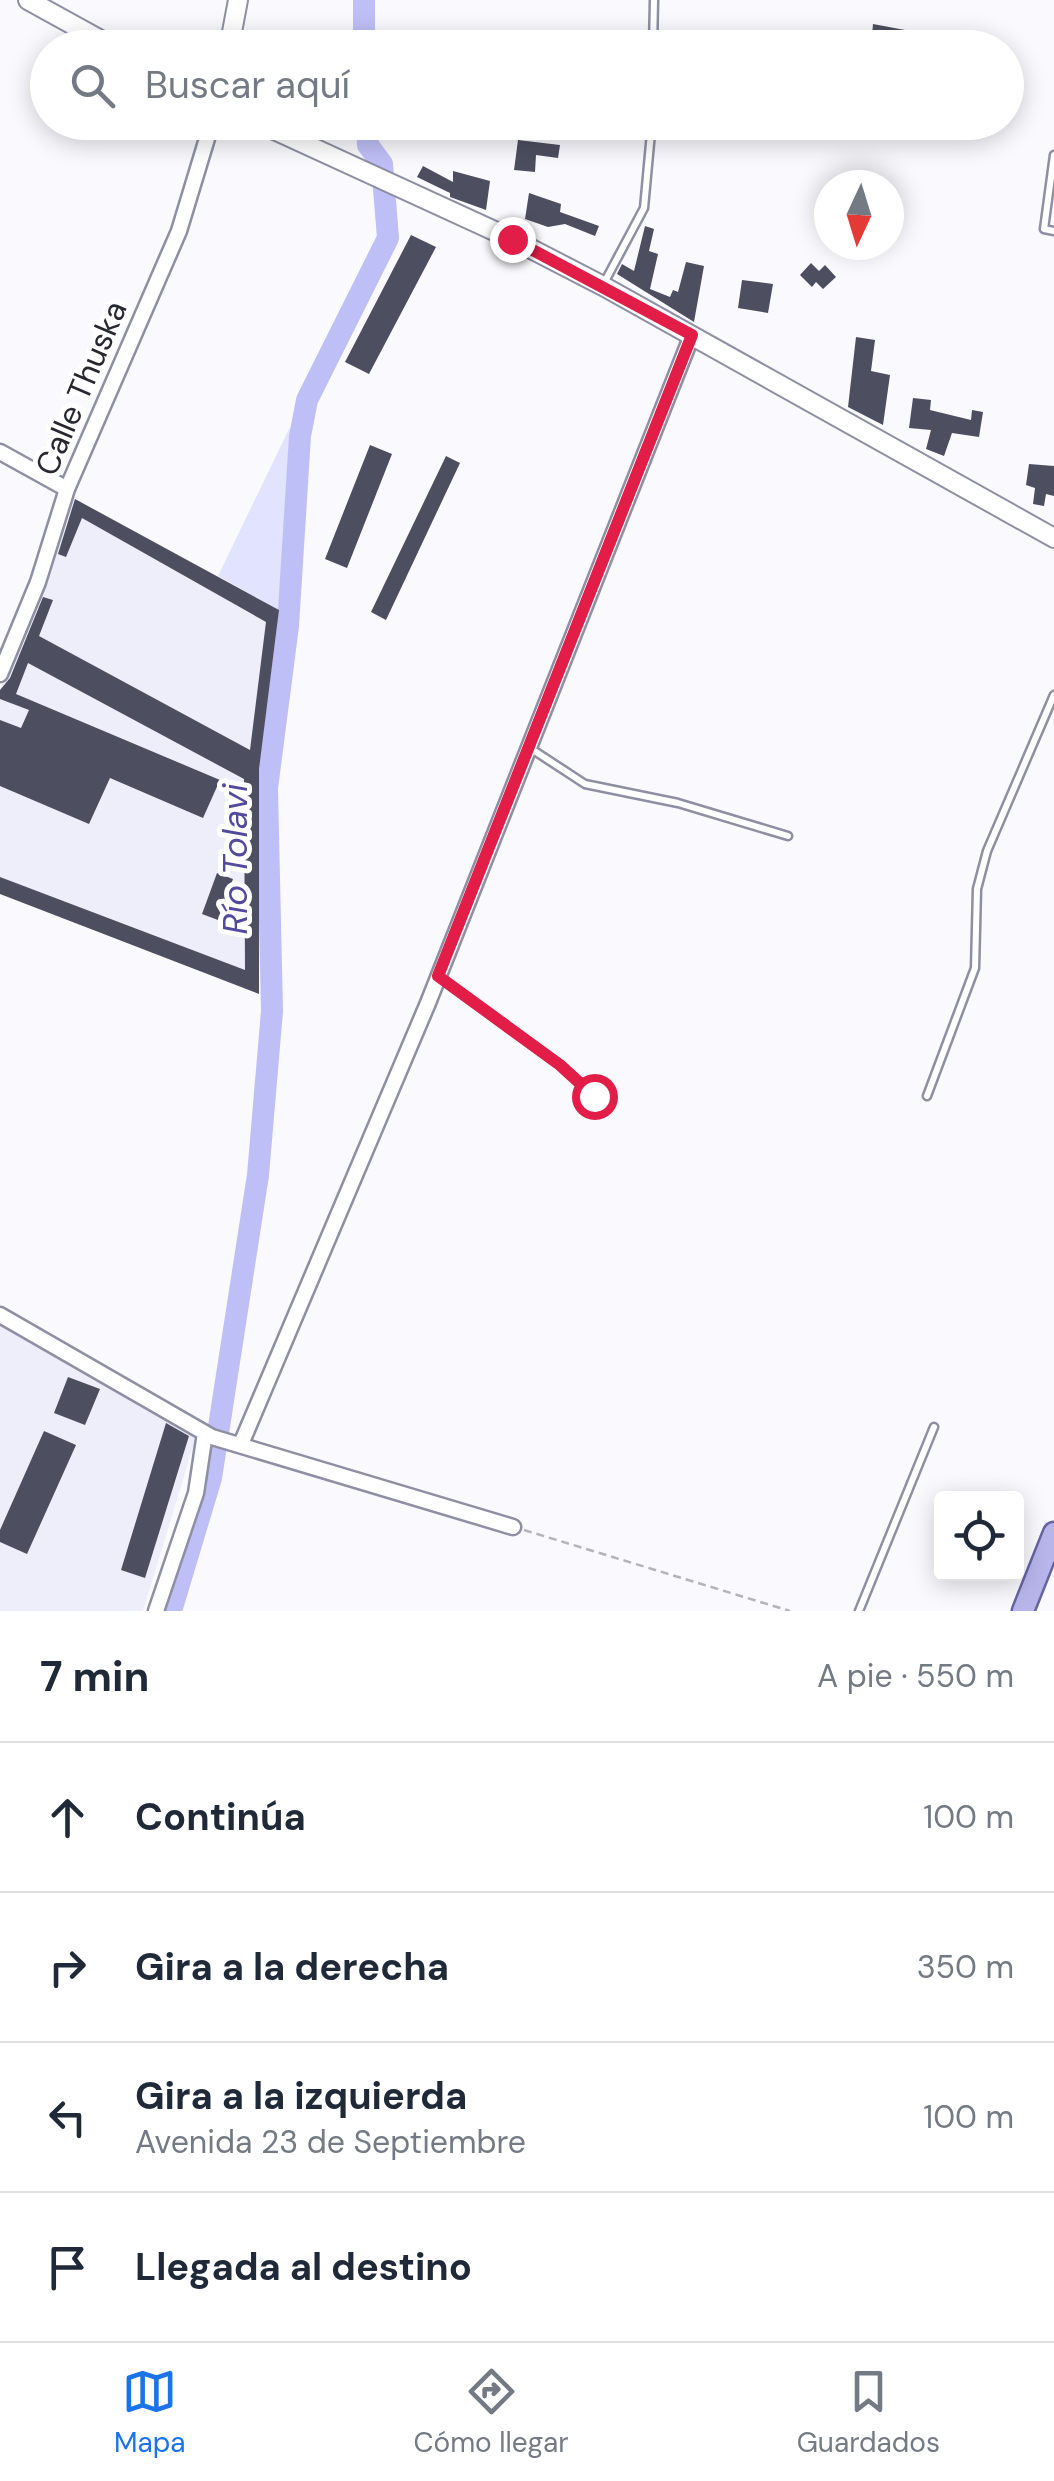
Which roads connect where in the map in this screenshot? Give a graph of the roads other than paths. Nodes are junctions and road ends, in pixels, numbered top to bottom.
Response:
1 (28, 0) edge
2 (238, 0) edge
3 (654, 0) edge
4 (82, 30) edge
5 (232, 30) edge
6 (654, 30) edge
7 (206, 140) edge
8 (295, 140) edge
9 (650, 140) edge
10 (1054, 155) edge
11 (1054, 231) edge
12 (603, 286) junction
13 (692, 335) junction
14 (0, 452) edge
15 (67, 489) junction
16 (1054, 538) edge
17 (0, 674) edge
18 (1054, 695) edge
19 (529, 747) junction
20 (788, 836) dead end
21 (438, 976) junction
22 (594, 1096) dead end
23 (927, 1096) dead end
24 (0, 1314) edge
25 (934, 1428) dead end
26 (221, 1439) junction
27 (512, 1527) road end
28 (1054, 1534) edge
29 (156, 1611) edge
30 (859, 1611) edge
31 (1022, 1611) edge

1 - 4 main road
2 - 5 main road
3 - 6 lane
7 - 15 street, Calle Thuska
8 - 12 main road
9 - 12 lane
10 - 11 lane
12 - 13 main road
13 - 16 main road
13 - 19 street
14 - 15 street
15 - 17 street, Calle Thuska
18 - 23 lane
19 - 20 lane
19 - 21 street
21 - 22 lane
21 - 26 street
24 - 26 street
25 - 30 lane
26 - 27 street
26 - 29 street
28 - 31 main road

